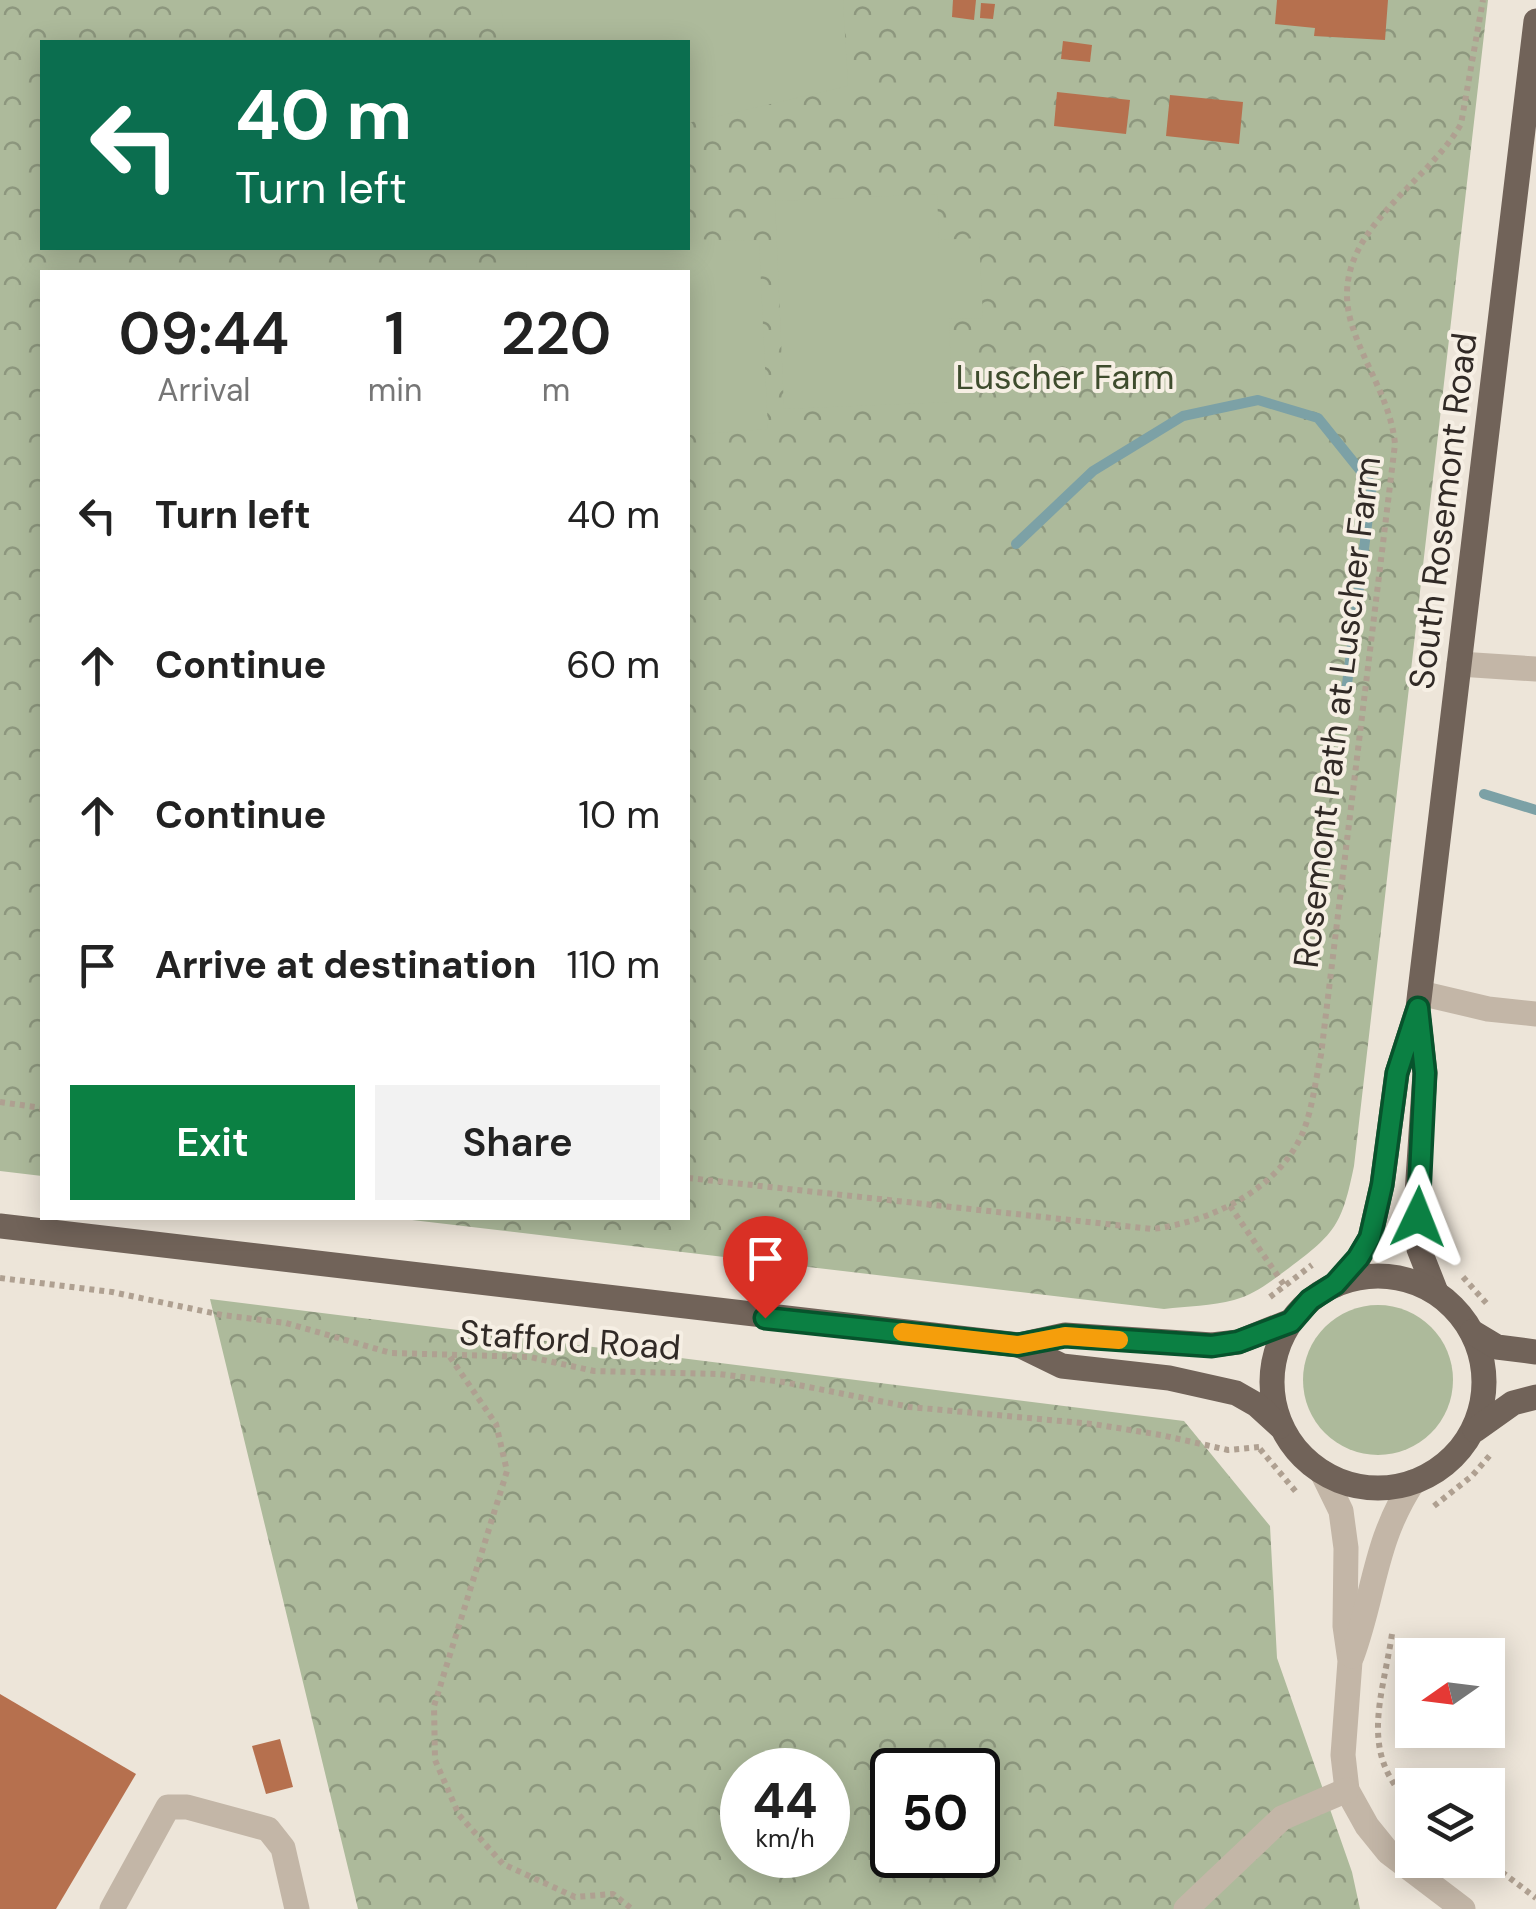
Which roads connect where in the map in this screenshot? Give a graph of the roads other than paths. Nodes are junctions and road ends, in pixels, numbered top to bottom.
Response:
1 (1536, 21) edge
2 (1459, 664) junction
3 (1536, 669) edge
4 (1419, 1001) junction
5 (1536, 1014) edge
6 (0, 1226) edge
7 (1335, 1284) junction
8 (1436, 1292) junction
9 (1291, 1322) junction
10 (1472, 1332) junction
11 (1018, 1345) junction
12 (1536, 1352) edge
13 (1536, 1397) edge
14 (1284, 1430) junction
15 (1471, 1434) junction
16 (1322, 1472) junction
17 (1412, 1482) junction
18 (1352, 1658) junction
19 (1347, 1790) junction
20 (112, 1909) edge
21 (298, 1909) edge
22 (1186, 1909) edge
23 (1463, 1909) edge

1 - 2 main road, South Rosemont Road
2 - 3 street
2 - 4 main road, South Rosemont Road
4 - 5 street
4 - 7 main road, South Rosemont Road
4 - 8 main road, South Rosemont Road
6 - 11 main road
7 - 8 main road
7 - 9 main road
8 - 10 main road
9 - 11 main road
9 - 14 main road
10 - 12 main road
10 - 15 main road
11 - 14 main road
13 - 15 main road
14 - 16 main road
15 - 17 main road
16 - 17 main road
16 - 18 street
17 - 18 street
18 - 19 street
19 - 22 street
19 - 23 street
20 - 21 street

